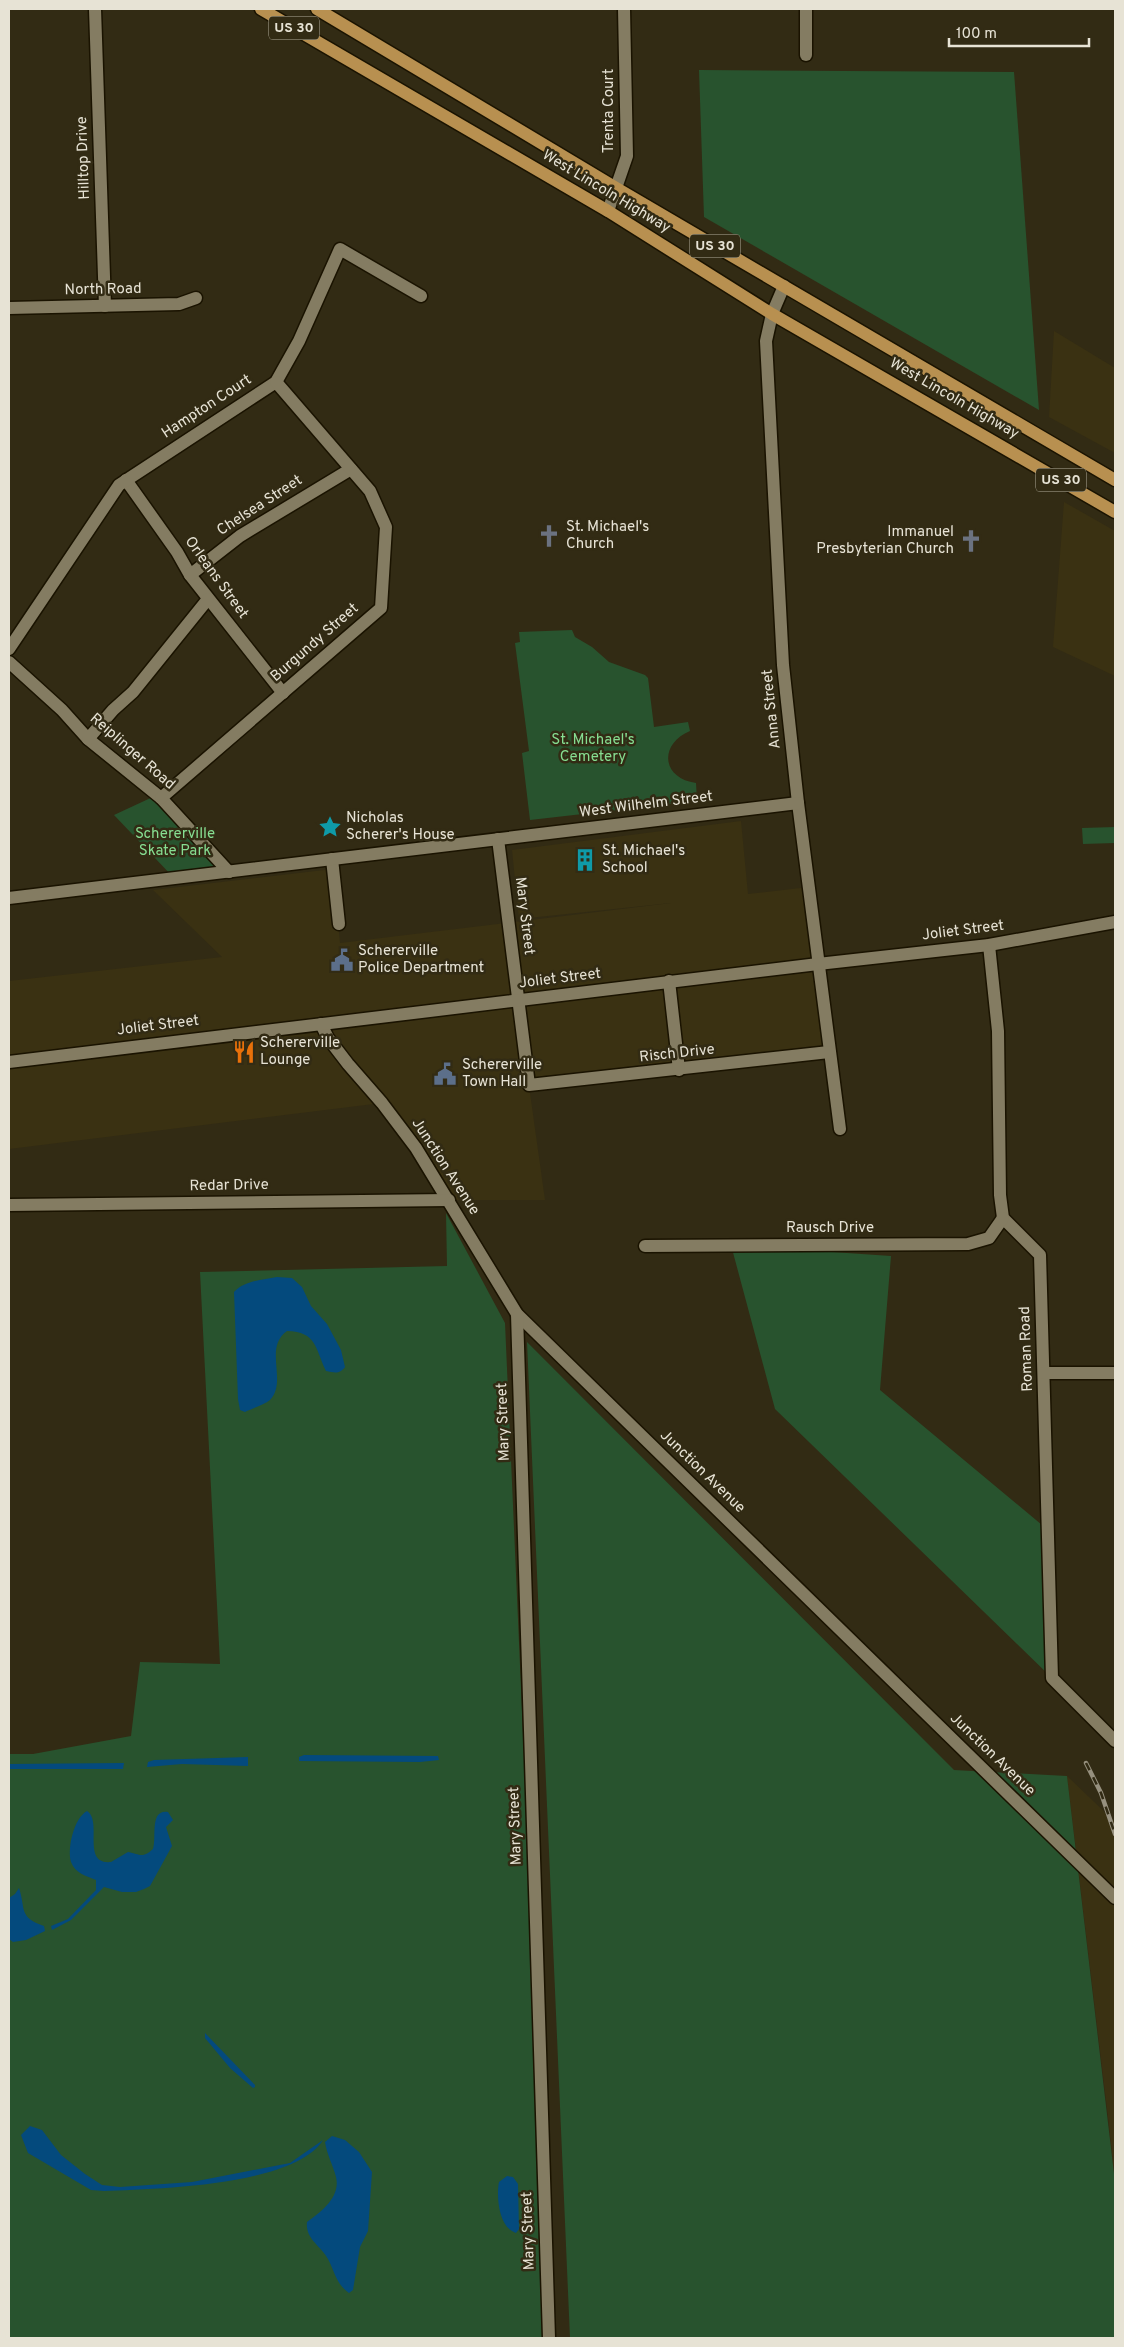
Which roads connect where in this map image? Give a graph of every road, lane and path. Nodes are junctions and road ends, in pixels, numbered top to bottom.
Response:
1 (95, 9) edge
2 (260, 9) edge
3 (317, 9) edge
4 (624, 9) edge
5 (806, 9) edge
6 (806, 55) dead end
7 (616, 188) junction
8 (608, 211) junction
9 (784, 286) junction
10 (421, 296) dead end
11 (196, 298) dead end
12 (105, 306) junction
13 (9, 308) edge
14 (772, 314) junction
15 (276, 382) junction
16 (351, 469) junction
17 (126, 480) junction
18 (1115, 480) edge
19 (1115, 512) edge
20 (190, 574) junction
21 (208, 599) junction
22 (9, 648) edge
23 (9, 662) edge
24 (283, 693) junction
25 (88, 739) junction
26 (161, 798) junction
27 (798, 803) junction
28 (498, 839) junction
29 (332, 859) junction
30 (229, 872) junction
31 (9, 898) edge
32 (1115, 922) edge
33 (339, 924) dead end
34 (989, 945) junction
35 (818, 964) junction
36 (670, 982) junction
37 (518, 1001) junction
38 (321, 1024) junction
39 (829, 1052) junction
40 (9, 1062) edge
41 (679, 1070) junction
42 (529, 1085) joint
43 (840, 1128) dead end
44 (449, 1200) junction
45 (9, 1205) edge
46 (1003, 1218) junction
47 (645, 1246) dead end
48 (517, 1314) junction
49 (1115, 1372) edge
50 (1044, 1373) junction
51 (1115, 1741) edge
52 (1115, 1898) edge
53 (549, 2338) edge

1 - 12 street, Hilltop Drive
2 - 8 main road, West Lincoln Highway / US 30
3 - 7 main road, West Lincoln Highway / US 30
4 - 7 street, Trenta Court
5 - 6 street
7 - 8 street, Trenta Court
7 - 9 main road, West Lincoln Highway / US 30
8 - 14 main road, West Lincoln Highway / US 30
9 - 14 street, Anna Street
9 - 18 main road, West Lincoln Highway / US 30
10 - 15 street, Hampton Court
11 - 12 street, North Road
12 - 13 street, North Road
14 - 19 main road, West Lincoln Highway / US 30
14 - 27 street, Anna Street
15 - 16 street, Burgundy Street
15 - 17 street, Hampton Court
16 - 20 street, Chelsea Street
16 - 24 street, Burgundy Street
17 - 20 street, Orleans Street
17 - 22 street, Hampton Court
20 - 21 street, Orleans Street
21 - 24 street, Orleans Street
21 - 25 street
23 - 25 street, Reiplinger Road
24 - 26 street, Burgundy Street
25 - 26 street, Reiplinger Road
26 - 30 street, Reiplinger Road
27 - 28 street, West Wilhelm Street
27 - 35 street, Anna Street
28 - 29 street, West Wilhelm Street
28 - 37 street, Mary Street
29 - 30 street, West Wilhelm Street
29 - 33 street
30 - 31 street, West Wilhelm Street
32 - 34 street, Joliet Street
34 - 35 street, Joliet Street
34 - 46 street
35 - 36 street, Joliet Street
35 - 39 street, Anna Street
36 - 37 street, Joliet Street
36 - 41 street
37 - 38 street, Joliet Street
37 - 42 street, Mary Street
38 - 40 street, Joliet Street
38 - 44 street, Junction Avenue
39 - 41 street, Risch Drive
39 - 43 street, Anna Street
41 - 42 street, Risch Drive
44 - 45 street, Redar Drive
44 - 48 street, Junction Avenue
46 - 47 street, Rausch Drive
46 - 50 street, Roman Road
48 - 52 street, Junction Avenue
48 - 53 street, Mary Street
49 - 50 street
50 - 51 street, Roman Road

